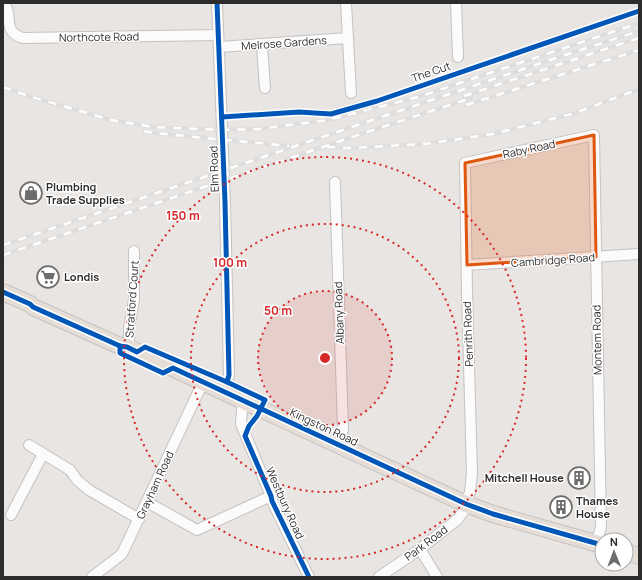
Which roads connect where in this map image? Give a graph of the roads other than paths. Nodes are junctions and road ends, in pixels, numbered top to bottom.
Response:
1 (4, 3) edge
2 (218, 3) edge
3 (346, 3) edge
4 (456, 3) edge
5 (218, 35) junction
6 (348, 38) junction
7 (262, 45) junction
8 (219, 47) junction
9 (458, 57) dead end
10 (265, 88) dead end
11 (351, 93) dead end
12 (594, 135) joint
13 (465, 163) joint
14 (335, 182) dead end
15 (134, 251) dead end
16 (639, 254) edge
17 (596, 257) junction
18 (467, 265) junction
19 (3, 292) edge
20 (127, 347) junction
21 (203, 382) junction
22 (224, 392) junction
23 (244, 401) junction
24 (338, 444) junction
25 (29, 445) dead end
26 (43, 454) junction
27 (270, 496) junction
28 (147, 502) junction
29 (466, 504) junction
30 (11, 515) dead end
31 (139, 519) junction
32 (600, 532) edge
33 (594, 543) edge
34 (420, 549) junction
35 (304, 575) edge
36 (92, 577) edge
37 (380, 577) edge
38 (437, 577) edge

1 - 5 street, Northcote Road
2 - 5 street, Elm Road
3 - 6 street
4 - 9 street
5 - 8 street, Elm Road
6 - 7 street, Melrose Gardens
6 - 11 street
7 - 8 street, Melrose Gardens
7 - 10 street
8 - 22 street, Elm Road
12 - 13 street, Raby Road
12 - 17 street, Montem Road
13 - 18 street, Penrith Road
14 - 24 street, Albany Road
15 - 20 street, Stratford Court
16 - 17 street, Cambridge Road
17 - 18 street, Cambridge Road
17 - 32 street, Montem Road
18 - 29 street, Penrith Road
19 - 20 main road, Kingston Road
20 - 21 main road, Kingston Road
21 - 22 main road, Kingston Road
21 - 28 street, Grayham Road
22 - 23 main road, Kingston Road
23 - 24 main road, Kingston Road
23 - 27 street, Westbury Road
24 - 29 main road, Kingston Road
25 - 26 street
26 - 30 street
26 - 31 street
27 - 28 street
27 - 35 street, Westbury Road
28 - 31 street, Grayham Road
29 - 33 main road, Kingston Road
29 - 34 street, Park Road
31 - 36 street, Grayham Road
34 - 37 street, Park Road
34 - 38 street

